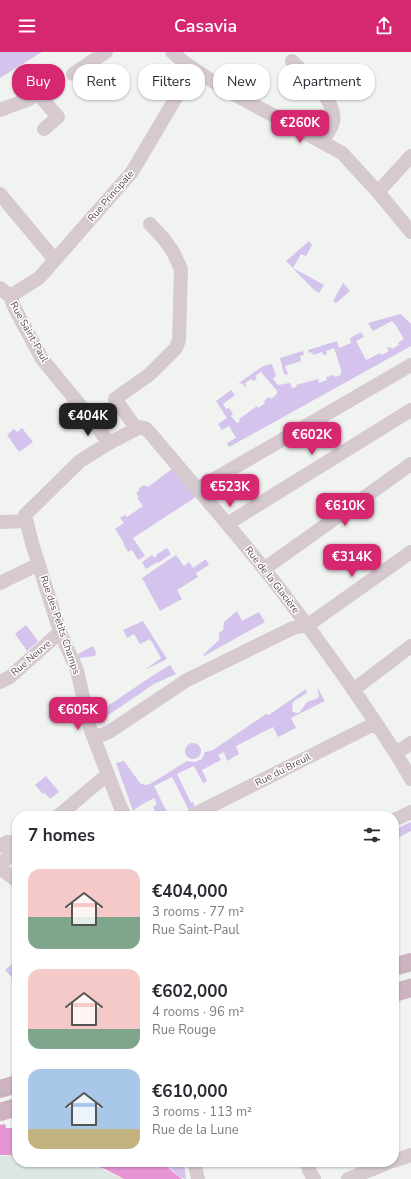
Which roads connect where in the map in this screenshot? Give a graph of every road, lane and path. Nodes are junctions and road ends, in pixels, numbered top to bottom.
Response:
1 (106, 52) edge
2 (172, 52) edge
3 (292, 61) dead end
4 (186, 63) junction
5 (88, 64) edge
6 (24, 100) edge
7 (43, 100) edge
8 (0, 110) edge
9 (44, 129) dead end
10 (323, 142) junction
11 (411, 156) edge
12 (378, 192) junction
13 (0, 194) edge
14 (150, 224) dead end
15 (411, 232) edge
16 (55, 260) junction
17 (5, 292) edge
18 (411, 365) edge
19 (411, 410) edge
20 (136, 428) junction
21 (107, 448) junction
22 (411, 464) edge
23 (197, 489) junction
24 (26, 521) junction
25 (0, 522) edge
26 (227, 524) junction
27 (411, 552) edge
28 (39, 564) junction
29 (264, 569) junction
30 (0, 583) edge
31 (308, 625) junction
32 (60, 632) junction
33 (411, 646) edge
34 (0, 682) edge
35 (353, 690) junction
36 (376, 723) junction
37 (94, 738) junction
38 (411, 743) edge
39 (396, 753) junction
40 (108, 775) junction
41 (411, 779) edge
42 (64, 811) edge
43 (122, 811) edge
44 (201, 811) edge
45 (411, 812) edge
46 (399, 818) edge
47 (12, 842) edge
48 (0, 846) edge
49 (12, 854) edge
50 (0, 864) edge
51 (0, 868) edge
52 (12, 877) edge
53 (411, 962) edge
54 (399, 966) edge
55 (411, 988) edge
56 (399, 991) edge
57 (12, 1085) edge
58 (0, 1089) edge
59 (12, 1108) edge
60 (0, 1112) edge
61 (411, 1155) edge
62 (399, 1159) edge
63 (195, 1167) edge
64 (308, 1167) edge
65 (378, 1167) edge
66 (198, 1179) edge
67 (314, 1179) edge
68 (348, 1179) edge

1 - 5 street
2 - 4 street
3 - 10 street
4 - 10 street
4 - 16 street, Rue Principale
6 - 8 street
7 - 9 street
10 - 12 street
11 - 12 street
12 - 15 street
13 - 16 street
14 - 20 street, Rue de la Glacière
16 - 17 street, Rue Principale
17 - 21 street, Rue Saint-Paul
18 - 23 street
19 - 26 street
20 - 21 street
20 - 23 street, Rue de la Glacière
21 - 24 street
22 - 29 street
23 - 26 street, Rue de la Glacière
24 - 25 street
24 - 28 street, Rue des Petits Champs
26 - 29 street, Rue de la Glacière
27 - 31 street
28 - 30 street
28 - 32 street, Rue des Petits Champs
29 - 31 street, Rue de la Glacière
31 - 35 street, Rue de la Glacière
31 - 37 street
32 - 34 street, Rue Neuve
32 - 37 street, Rue des Petits Champs
33 - 35 street
35 - 36 street, Rue de la Glacière
36 - 39 street, Rue de la Glacière
36 - 44 street, Rue du Breuil
37 - 40 street, Rue des Petits Champs
38 - 39 street
39 - 41 street, Rue de la Glacière
40 - 42 street
40 - 43 street, Rue des Petits Champs
45 - 46 street
47 - 48 street
49 - 50 street
51 - 52 street
53 - 54 main road
55 - 56 main road
57 - 58 main road
59 - 60 main road
61 - 62 street
63 - 66 street
64 - 67 street
65 - 68 street

